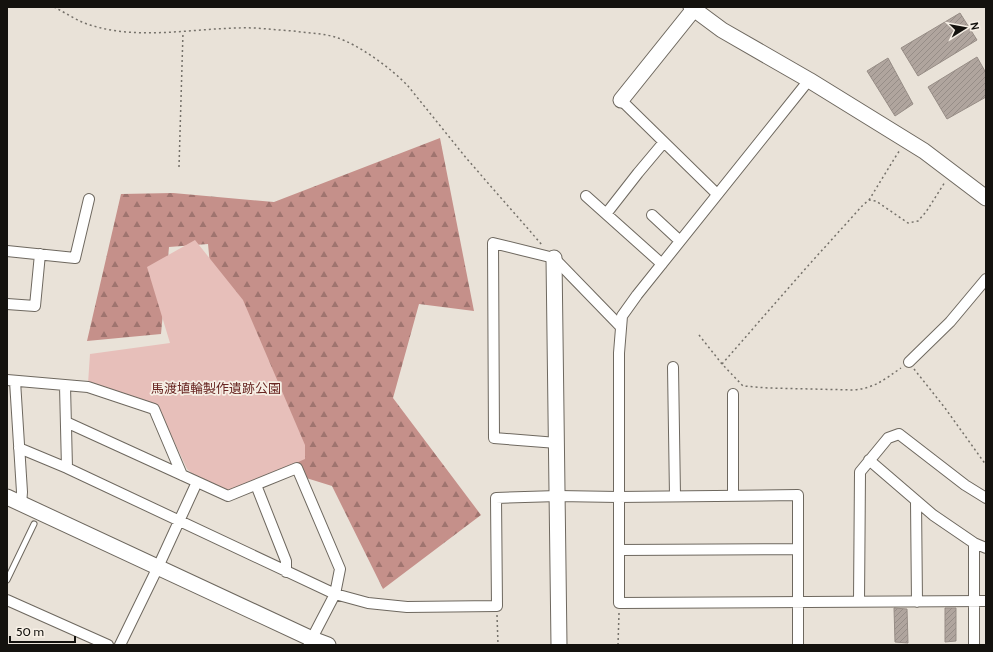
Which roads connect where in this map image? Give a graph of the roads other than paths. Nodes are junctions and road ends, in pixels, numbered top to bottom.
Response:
1 (692, 8) edge
2 (809, 80) junction
3 (621, 100) joint
4 (664, 142) junction
5 (717, 194) junction
6 (586, 196) dead end
7 (986, 198) edge
8 (90, 199) dead end
9 (606, 214) junction
10 (652, 215) dead end
11 (680, 241) junction
12 (7, 251) edge
13 (40, 254) junction
14 (554, 258) junction
15 (662, 264) junction
16 (986, 279) edge
17 (7, 304) edge
18 (620, 326) junction
19 (909, 362) road end
20 (673, 367) dead end
21 (11, 380) edge
22 (65, 386) junction
23 (733, 394) dead end
24 (66, 422) junction
25 (557, 443) junction
26 (19, 448) junction
27 (870, 460) junction
28 (67, 468) junction
29 (182, 475) junction
30 (196, 482) junction
31 (256, 485) junction
32 (558, 496) junction
33 (675, 496) junction
34 (733, 496) junction
35 (7, 497) edge
36 (618, 497) junction
37 (986, 498) edge
38 (916, 501) junction
39 (21, 504) junction
40 (179, 520) junction
41 (34, 524) dead end
42 (974, 544) junction
43 (986, 548) edge
44 (797, 549) junction
45 (619, 550) junction
46 (158, 567) junction
47 (286, 572) junction
48 (7, 580) edge
49 (335, 594) junction
50 (7, 600) edge
51 (859, 602) junction
52 (917, 602) junction
53 (974, 602) junction
54 (986, 602) edge
55 (798, 603) junction
56 (310, 642) edge
57 (108, 645) edge
58 (120, 645) edge
59 (328, 645) edge
60 (559, 645) edge
61 (798, 645) edge
62 (974, 645) edge

1 - 2 street
1 - 3 street
2 - 5 street
2 - 7 street
3 - 4 street
4 - 5 street
4 - 9 street
5 - 11 street
6 - 9 street
8 - 13 street
9 - 15 street
10 - 11 street
11 - 15 street
12 - 13 street
13 - 17 street
14 - 18 street
14 - 25 street
14 - 25 street
15 - 18 street
16 - 19 street
18 - 36 street
20 - 33 street
21 - 22 street
21 - 26 street
22 - 24 street
22 - 29 street
23 - 34 street
24 - 28 street
24 - 29 street
25 - 32 street
26 - 28 street
26 - 39 street
27 - 37 street
27 - 38 street
27 - 51 street
28 - 40 street
29 - 30 street
30 - 31 street
30 - 40 street
31 - 47 street
31 - 49 street
32 - 36 street
32 - 49 street
32 - 60 street
33 - 34 street
33 - 36 street
34 - 44 street
35 - 39 street
36 - 45 street
38 - 42 street
38 - 52 street
39 - 46 street
40 - 46 street
40 - 47 street
41 - 48 lane
42 - 43 street
42 - 53 street
44 - 45 street
44 - 55 street
45 - 55 street
46 - 56 street
46 - 58 street
47 - 49 street
49 - 56 street
50 - 57 street
51 - 52 street
51 - 55 street
52 - 53 street
53 - 54 street
53 - 62 street
55 - 61 street
56 - 59 street

